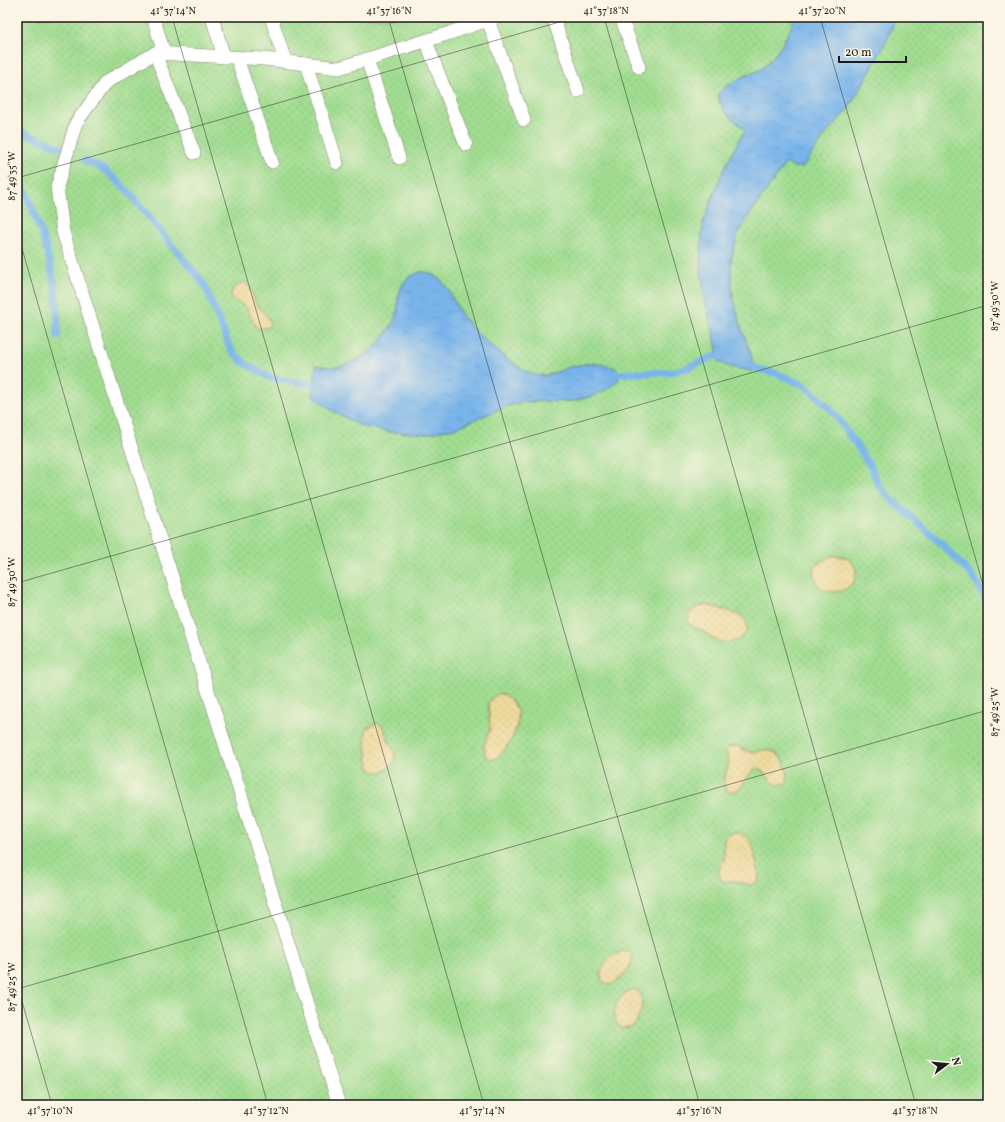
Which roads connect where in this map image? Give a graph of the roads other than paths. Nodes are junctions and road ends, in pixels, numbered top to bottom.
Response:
1 (153, 17) edge
2 (212, 17) edge
3 (271, 17) edge
4 (553, 17) edge
5 (621, 17) edge
6 (492, 18) edge
7 (426, 41) junction
8 (159, 53) junction
9 (224, 57) junction
10 (238, 58) junction
11 (367, 59) junction
12 (285, 61) junction
13 (306, 64) junction
14 (639, 67) dead end
15 (578, 91) dead end
16 (524, 120) dead end
17 (466, 145) dead end
18 (194, 153) dead end
19 (399, 158) dead end
20 (272, 162) dead end
21 (337, 163) dead end
22 (339, 1105) edge

1 - 8 lane
2 - 9 lane
3 - 12 lane
4 - 15 lane
5 - 14 lane
6 - 7 lane
6 - 16 lane
7 - 11 lane
7 - 17 lane
8 - 9 lane
8 - 18 lane
8 - 22 lane
9 - 10 lane
10 - 12 lane
10 - 20 lane
11 - 13 lane
11 - 19 lane
12 - 13 lane
13 - 21 lane

